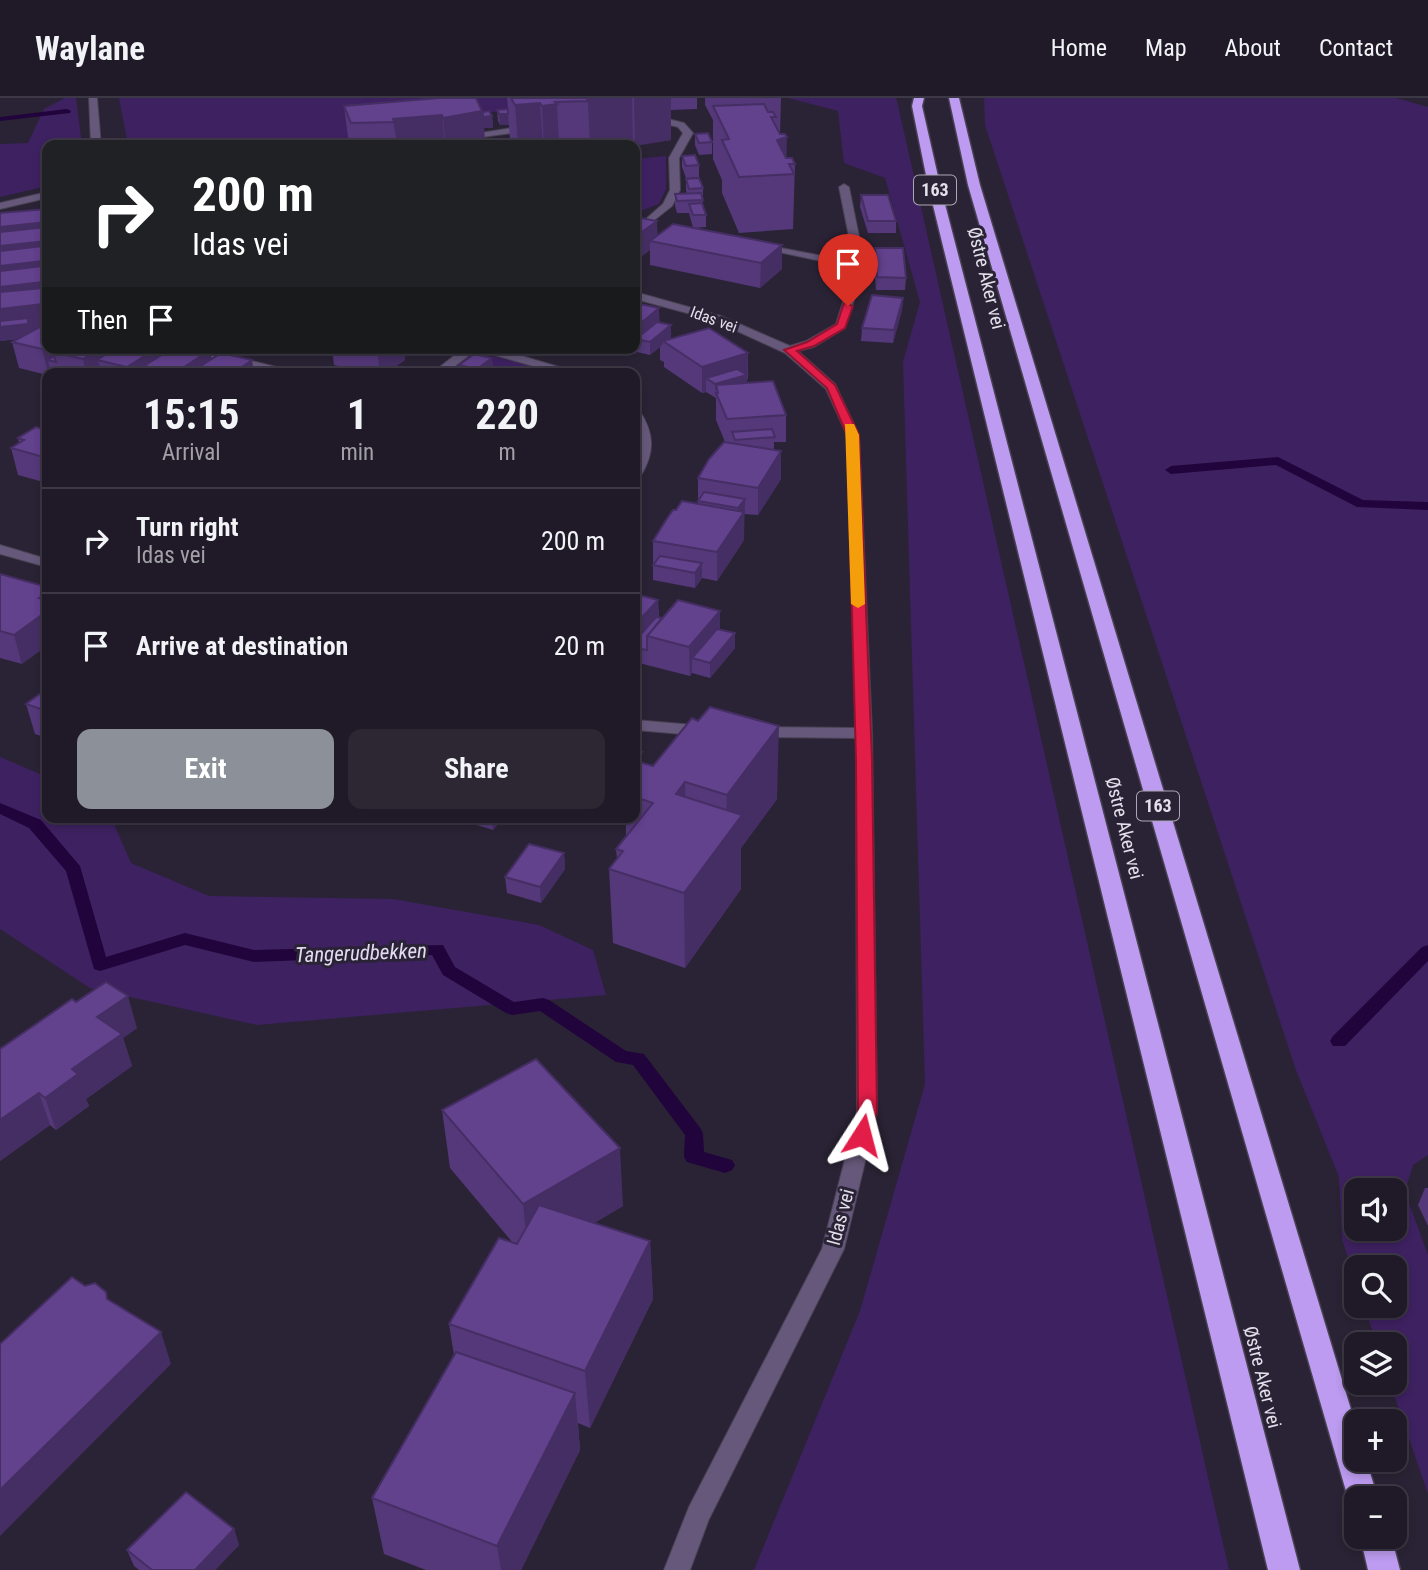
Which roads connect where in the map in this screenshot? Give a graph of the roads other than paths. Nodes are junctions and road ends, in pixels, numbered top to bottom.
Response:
1 (93, 98) edge
2 (954, 98) edge
3 (916, 101) edge
4 (632, 116) dead end
5 (539, 127) edge
6 (488, 135) junction
7 (449, 139) edge
8 (96, 140) edge
9 (490, 140) edge
10 (844, 187) dead end
11 (42, 196) edge
12 (0, 206) edge
13 (640, 224) edge
14 (640, 225) edge
15 (656, 228) dead end
16 (751, 246) edge
17 (860, 266) junction
18 (640, 296) edge
19 (789, 350) junction
20 (208, 354) edge
21 (464, 354) edge
22 (503, 354) edge
23 (272, 368) edge
24 (445, 368) edge
25 (555, 368) edge
26 (640, 421) edge
27 (640, 466) edge
28 (0, 549) edge
29 (42, 562) edge
30 (640, 726) edge
31 (864, 733) junction
32 (1359, 1486) edge
33 (1378, 1549) edge
34 (677, 1570) edge
35 (1284, 1570) edge
36 (1384, 1570) edge

1 - 8 street
2 - 32 highway, Østre Aker vei / 163
3 - 35 highway, Østre Aker vei / 163
4 - 13 street
5 - 6 street
6 - 7 street
6 - 9 street
10 - 17 street
11 - 12 street
14 - 15 street
16 - 17 street
17 - 19 street
18 - 19 street, Idas vei
19 - 31 street, Idas vei
20 - 23 street
21 - 24 street
22 - 25 street
26 - 27 street
28 - 29 street
30 - 31 street
31 - 34 street, Idas vei
33 - 36 highway

